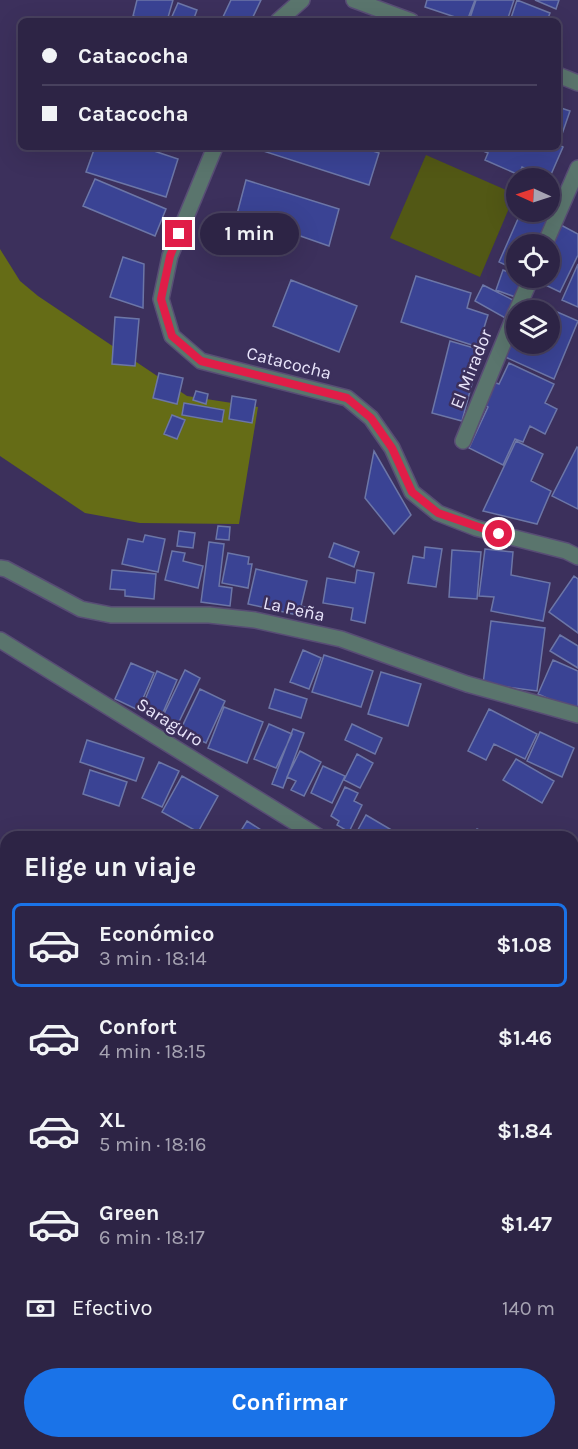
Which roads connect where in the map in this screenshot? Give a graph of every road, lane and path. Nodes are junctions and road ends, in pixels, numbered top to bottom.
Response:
1 (302, 0) edge
2 (354, 0) edge
3 (281, 18) edge
4 (403, 18) edge
5 (561, 76) edge
6 (578, 83) edge
7 (214, 150) edge
8 (578, 168) edge
9 (549, 234) edge
10 (506, 336) edge
11 (463, 441) dead end
12 (578, 557) edge
13 (0, 568) edge
14 (0, 640) edge
15 (578, 715) edge
16 (308, 831) edge

1 - 3 street
2 - 4 street
5 - 6 street
7 - 12 street, Catacocha
8 - 9 street
10 - 11 street, El Mirador
13 - 15 street, La Peña
14 - 16 street, Saraguro

